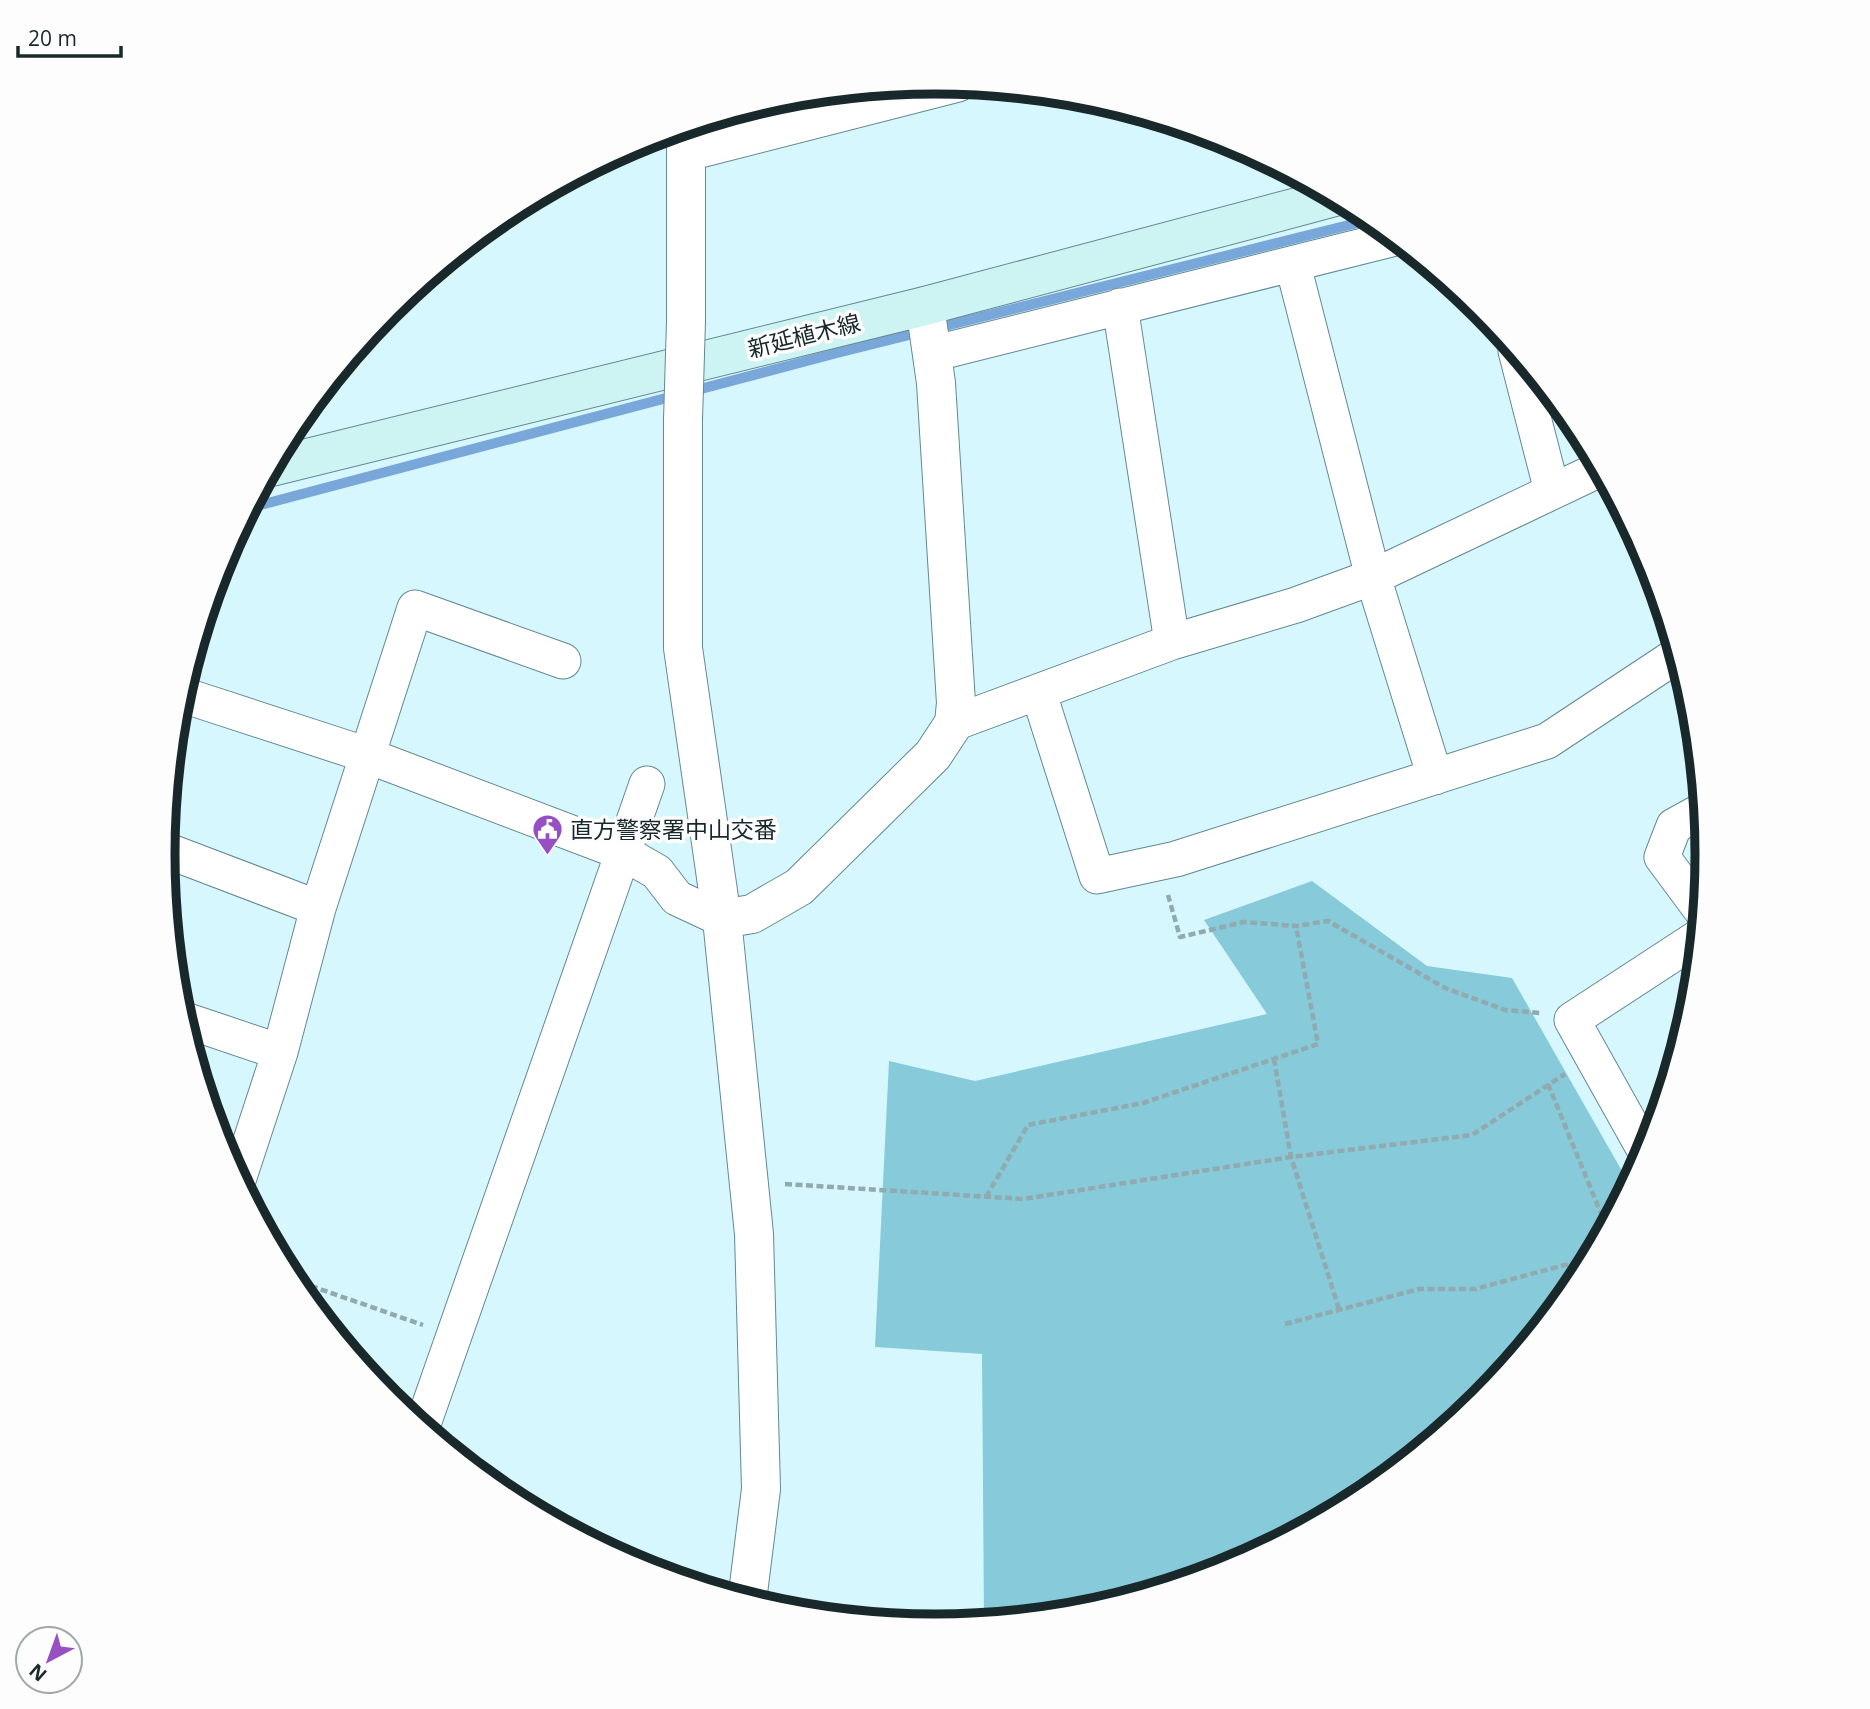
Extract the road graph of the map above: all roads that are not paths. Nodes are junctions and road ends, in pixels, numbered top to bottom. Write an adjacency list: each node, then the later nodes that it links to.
1 (908, 95): 2 (street)
2 (687, 140): 28 (street, bridge)
3 (1322, 200): 6 (main road, 新延植木線)
4 (1383, 241): 7 (street)
5 (1296, 277): 13 (street)
6 (925, 306): 8 (street); 10 (main road, 新延植木線)
7 (1120, 306): 8 (street); 14 (street)
8 (932, 354): 19 (street)
9 (1521, 372): 12 (street)
10 (283, 464)
11 (1592, 473): 12 (street)
12 (1552, 491): 13 (street)
13 (1373, 576): 14 (street); 21 (street)
14 (1172, 642): 17 (street)
15 (563, 661): 20 (street)
16 (1670, 661): 21 (street)
17 (1039, 694): 19 (street); 21 (street)
18 (192, 698): 20 (street)
19 (954, 723): 28 (street)
20 (367, 756): 24 (street); 27 (street)
21 (1434, 777)
22 (647, 785): 24 (street)
23 (1693, 815): 26 (street)
24 (624, 853): 28 (street); 34 (street)
25 (175, 854): 27 (street)
26 (1693, 899)
27 (318, 908): 31 (street)
28 (722, 919): 35 (street)
29 (1689, 944): 32 (street)
30 (195, 1023): 31 (street)
31 (280, 1052): 33 (street)
32 (1639, 1140)
33 (242, 1167)
34 (425, 1418)
35 (748, 1591)

